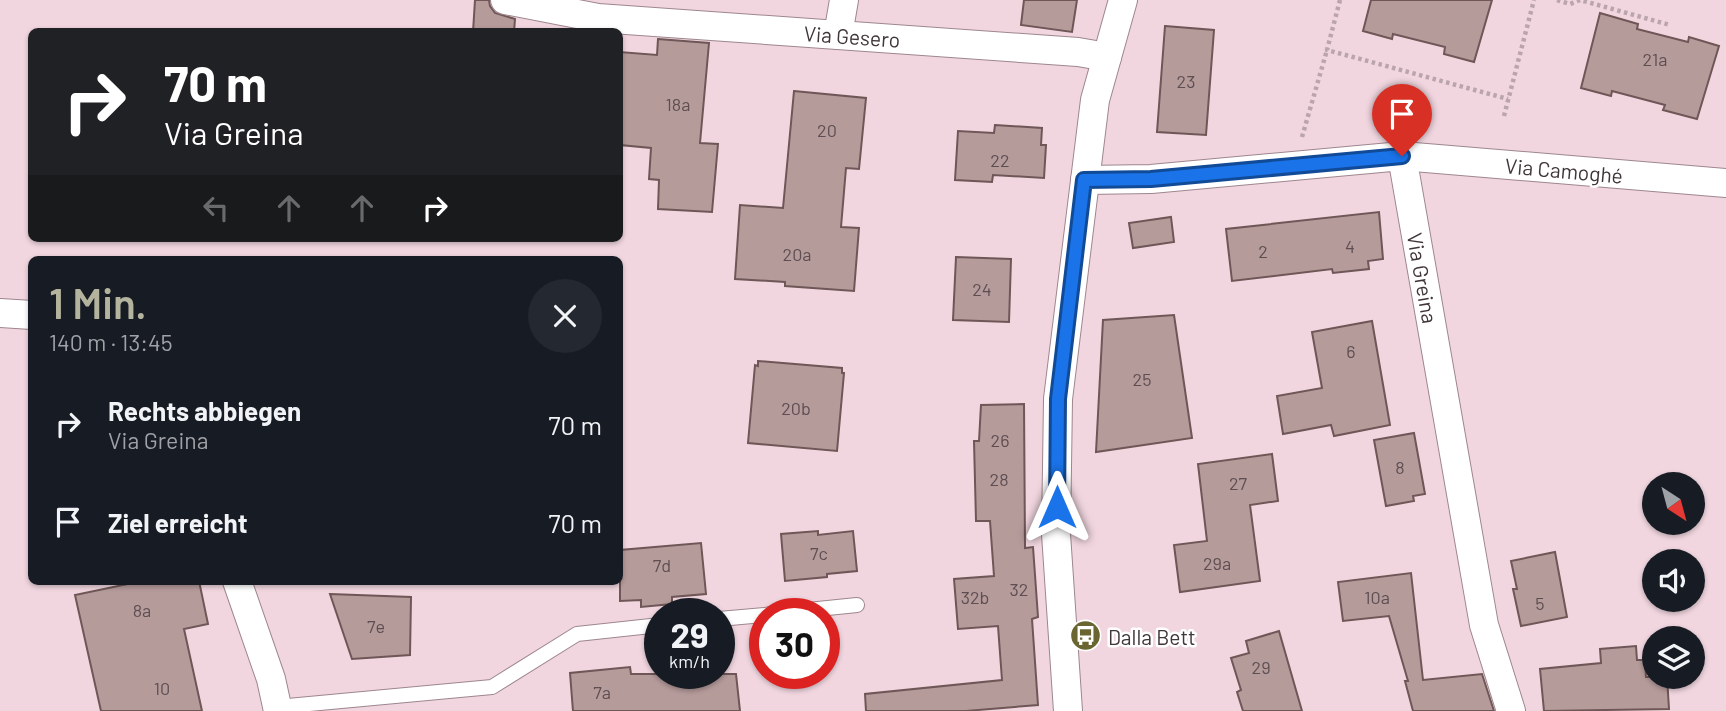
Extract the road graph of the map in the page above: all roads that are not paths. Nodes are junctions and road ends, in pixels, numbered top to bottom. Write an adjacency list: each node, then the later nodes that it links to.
1 (505, 0): 4 (street, Via Gesero)
2 (844, 0): 5 (street)
3 (1123, 0): 6 (street)
4 (598, 16): 5 (street, Via Gesero)
5 (838, 35): 6 (street, Via Gesero)
6 (1107, 57): 8 (street)
7 (1402, 156): 8 (street); 9 (street, Via Camoghé); 18 (street, Via Greina)
8 (1084, 180): 17 (street)
9 (1726, 183)
10 (0, 313): 11 (street)
11 (28, 315)
12 (238, 585): 16 (street)
13 (857, 606): 14 (lane)
14 (840, 608)
15 (644, 627): 16 (lane)
16 (277, 709)
17 (1068, 711)
18 (1511, 711)

